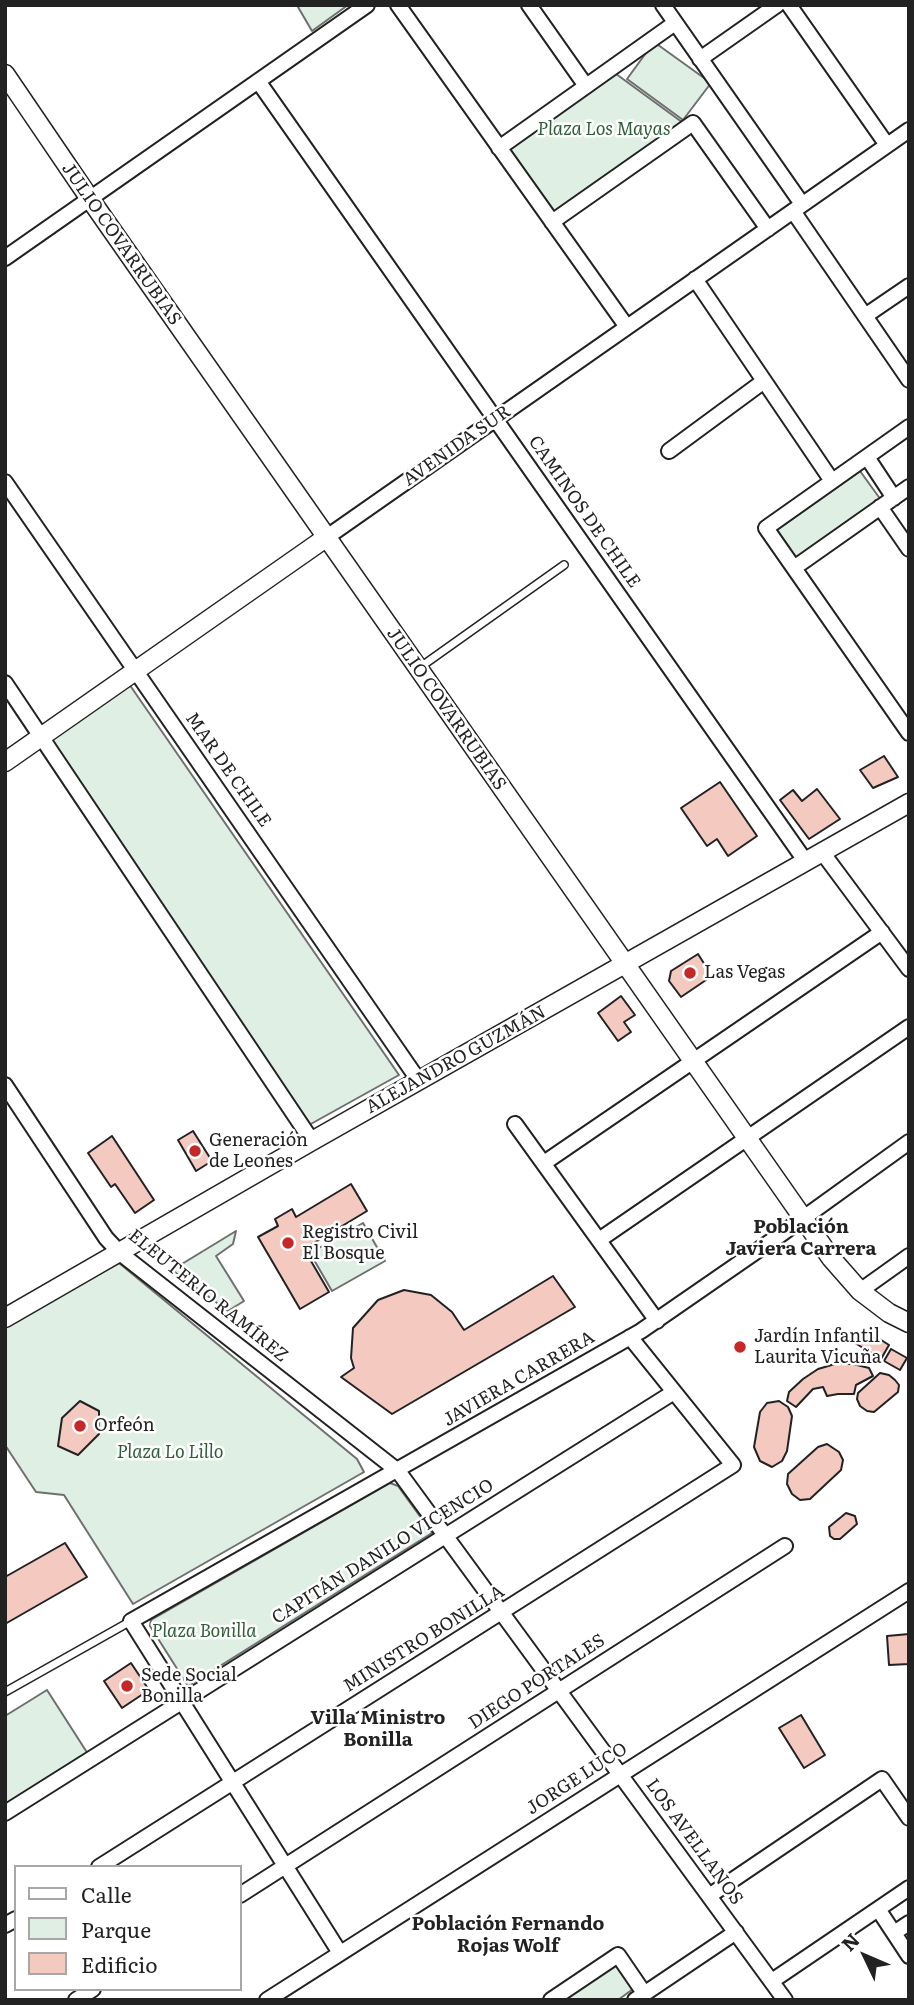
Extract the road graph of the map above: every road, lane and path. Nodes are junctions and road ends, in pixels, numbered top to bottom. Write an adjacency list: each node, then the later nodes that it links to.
1 (368, 5): 10 (street)
2 (398, 5): 14 (street)
3 (529, 5): 11 (street)
4 (663, 5): 7 (street)
5 (777, 5): 8 (street)
6 (789, 5): 13 (street)
7 (675, 23): 8 (street); 11 (street)
8 (700, 59): 16 (street)
9 (5, 74): 15 (street, JULIO COVARRUBIAS)
10 (258, 81): 15 (street); 26 (street, CAMINOS DE CHILE)
11 (586, 86): 14 (street)
12 (909, 130): 13 (street, AVENIDA SUR)
13 (887, 145): 16 (street, AVENIDA SUR)
14 (499, 148): 17 (street)
15 (90, 199): 19 (street); 35 (street, JULIO COVARRUBIAS)
16 (797, 208): 18 (street, AVENIDA SUR); 22 (street)
17 (552, 222): 18 (street); 23 (street)
18 (768, 229): 20 (street, AVENIDA SUR)
19 (5, 258)
20 (695, 279): 23 (street, AVENIDA SUR); 25 (street)
21 (909, 286): 22 (street)
22 (865, 316): 24 (street)
23 (626, 327): 26 (street, AVENIDA SUR)
24 (909, 380)
25 (764, 381): 28 (street); 30 (street)
26 (496, 419): 35 (street, AVENIDA SUR); 47 (street, CAMINOS DE CHILE)
27 (909, 427): 29 (street)
28 (669, 452)
29 (867, 457): 30 (street); 33 (street)
30 (832, 481): 38 (street)
31 (5, 482): 40 (street, MAR DE CHILE)
32 (909, 487): 33 (street)
33 (894, 498): 34 (street)
34 (880, 507): 36 (street); 38 (street)
35 (327, 537): 39 (street, JULIO COVARRUBIAS); 40 (street, AVENIDA SUR)
36 (909, 549)
37 (564, 565): 39 (lane)
38 (794, 568): 42 (street)
39 (418, 668): 49 (street, JULIO COVARRUBIAS)
40 (136, 671): 43 (street, AVENIDA SUR); 53 (street, MAR DE CHILE)
41 (5, 683): 43 (street)
42 (909, 733)
43 (41, 737): 44 (street, AVENIDA SUR); 57 (street)
44 (5, 762)
45 (909, 803): 46 (street, ALEJANDRO GUZMÁN)
46 (822, 852): 47 (street, ALEJANDRO GUZMÁN); 48 (street)
47 (806, 862): 49 (street, ALEJANDRO GUZMÁN)
48 (882, 932): 50 (street); 52 (street)
49 (625, 965): 52 (street, JULIO COVARRUBIAS); 53 (street, ALEJANDRO GUZMÁN)
50 (909, 969)
51 (909, 1027): 56 (street)
52 (693, 1061): 56 (street, JULIO COVARRUBIAS); 59 (street)
53 (419, 1081): 57 (street, ALEJANDRO GUZMÁN)
54 (5, 1085): 62 (street, ELEUTERIO RAMÍREZ)
55 (515, 1124): 59 (street)
56 (747, 1138): 60 (street, JULIO COVARRUBIAS); 61 (street)
57 (312, 1141): 62 (street, ALEJANDRO GUZMÁN)
58 (909, 1142): 60 (street, JAVIERA CARRERA)
59 (544, 1163): 61 (street)
60 (804, 1219): 64 (street, JULIO COVARRUBIAS); 66 (street, JAVIERA CARRERA)
61 (599, 1240): 66 (street)
62 (120, 1253): 65 (street, ALEJANDRO GUZMÁN); 70 (street, ELEUTERIO RAMÍREZ)
63 (909, 1256): 64 (street)
64 (860, 1290): 67 (street, JULIO COVARRUBIAS)
65 (5, 1318)
66 (657, 1321): 68 (street, JAVIERA CARRERA)
67 (909, 1323)
68 (630, 1338): 69 (street); 70 (street, JAVIERA CARRERA)
69 (674, 1392): 71 (street, CAPITÁN DANILO VICENCIO); 74 (street, MINISTRO BONILLA)
70 (398, 1471): 71 (street, LOS AVELLANOS); 75 (street, JAVIERA CARRERA)
71 (445, 1535): 74 (street, LOS AVELLANOS); 78 (street, CAPITÁN DANILO VICENCIO)
72 (785, 1546): 76 (street, DIEGO PORTALES)
73 (909, 1591): 79 (street, JORGE LUCO)
74 (502, 1613): 76 (street, LOS AVELLANOS); 80 (street, MINISTRO BONILLA)
75 (131, 1621): 77 (lane); 78 (street)
76 (559, 1691): 79 (street, LOS AVELLANOS); 84 (street, DIEGO PORTALES)
77 (5, 1692)
78 (182, 1701): 80 (street); 81 (street, CAPITÁN DANILO VICENCIO)
79 (620, 1774): 87 (street, LOS AVELLANOS); 92 (street, JORGE LUCO)
80 (233, 1783): 83 (street, MINISTRO BONILLA); 84 (street)
81 (5, 1813)
82 (909, 1818): 87 (street)
83 (102, 1865)
84 (285, 1866): 86 (street, DIEGO PORTALES); 92 (street)
85 (909, 1888): 88 (street)
86 (242, 1894)
87 (709, 1896): 90 (street, LOS AVELLANOS)
88 (878, 1909): 91 (street); 94 (street)
89 (909, 1923): 91 (street)
90 (736, 1932): 94 (street, LOS AVELLANOS); 95 (street)
91 (894, 1933): 93 (street)
92 (340, 1954): 96 (street, JORGE LUCO)
93 (909, 1955)
94 (772, 1981): 98 (street, LOS AVELLANOS)
95 (639, 1997): 97 (street)
96 (267, 2000)
97 (551, 2000)
98 (785, 2000)

